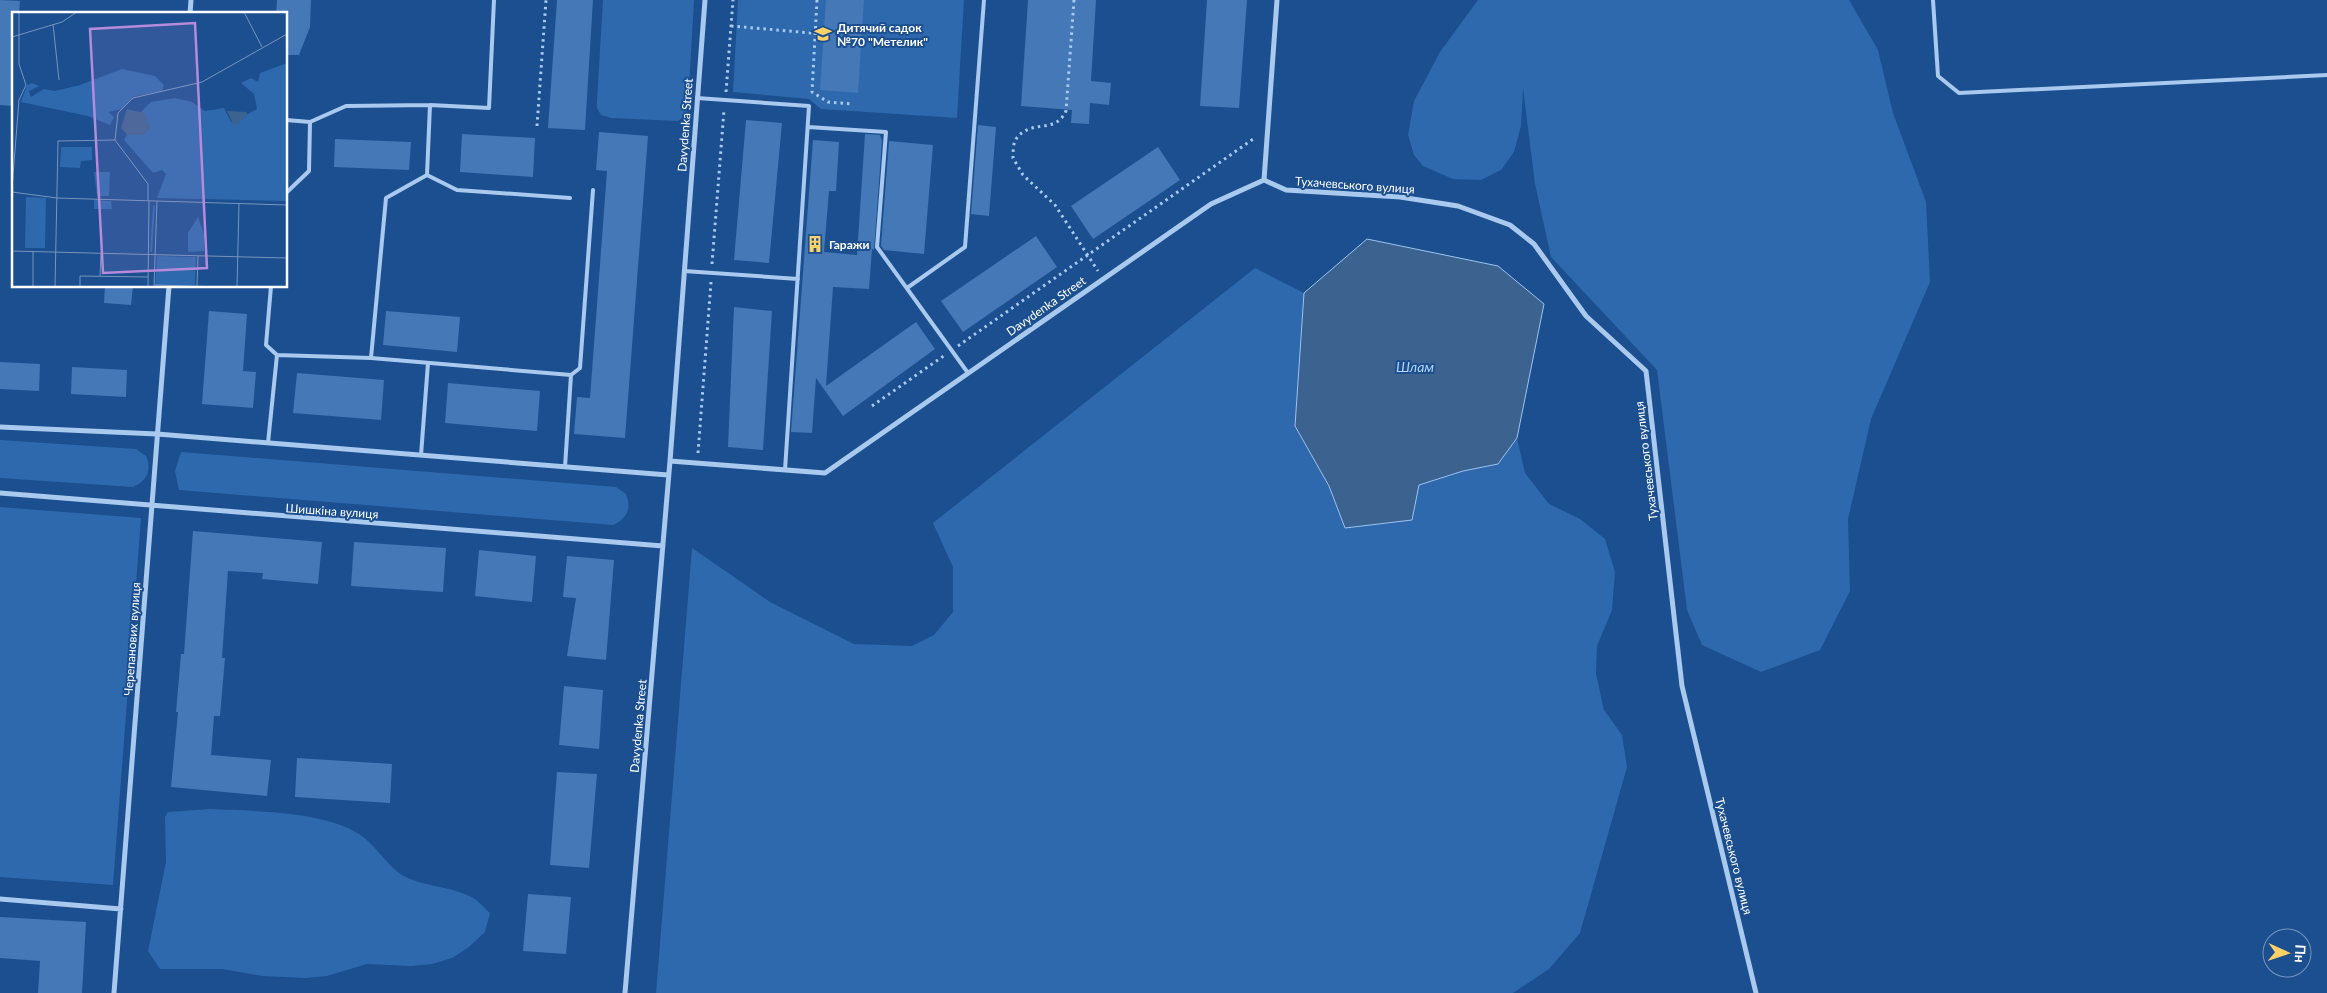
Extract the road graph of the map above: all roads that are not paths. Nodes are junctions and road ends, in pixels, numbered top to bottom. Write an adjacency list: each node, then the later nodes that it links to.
1 (494, 0): 8 (lane)
2 (705, 0): 7 (street, Davydenka Street)
3 (984, 0): 21 (lane)
4 (1277, 0): 13 (street)
5 (1933, 0): 6 (lane)
6 (2327, 75)
7 (698, 98): 11 (lane); 17 (street, Davydenka Street)
8 (430, 105): 10 (lane); 12 (lane)
9 (288, 120): 10 (lane)
10 (310, 122): 15 (lane)
11 (808, 127): 18 (lane); 21 (lane)
12 (427, 175): 16 (lane); 23 (lane)
13 (1264, 180): 26 (street, Davydenka Street); 42 (street, Тухачевського вулиця)
14 (593, 190): 25 (lane)
15 (288, 191)
16 (570, 198)
17 (684, 271): 18 (lane); 31 (street, Davydenka Street)
18 (798, 279): 33 (lane)
19 (168, 288): 28 (street, Черепанових вулиця)
20 (271, 288): 22 (lane)
21 (907, 288): 26 (lane)
22 (277, 355): 23 (lane); 29 (lane)
23 (371, 358): 24 (lane)
24 (428, 363): 25 (lane); 30 (lane)
25 (571, 374): 32 (lane)
26 (968, 374): 33 (street, Davydenka Street)
27 (0, 427): 28 (street)
28 (157, 434): 29 (street); 36 (street, Черепанових вулиця)
29 (268, 443): 30 (street)
30 (421, 455): 32 (street)
31 (670, 461): 33 (street, Davydenka Street); 34 (street, Davydenka Street)
32 (565, 467): 34 (street)
33 (785, 470)
34 (668, 475): 37 (street, Davydenka Street)
35 (0, 493): 36 (street, Шишкiна вулиця)
36 (152, 507): 37 (street, Шишкiна вулиця); 39 (street, Черепанових вулиця)
37 (663, 546): 41 (street, Davydenka Street)
38 (0, 899): 39 (street)
39 (121, 910): 40 (street, Черепанових вулиця)
40 (114, 993)
41 (625, 993)
42 (1756, 993)

